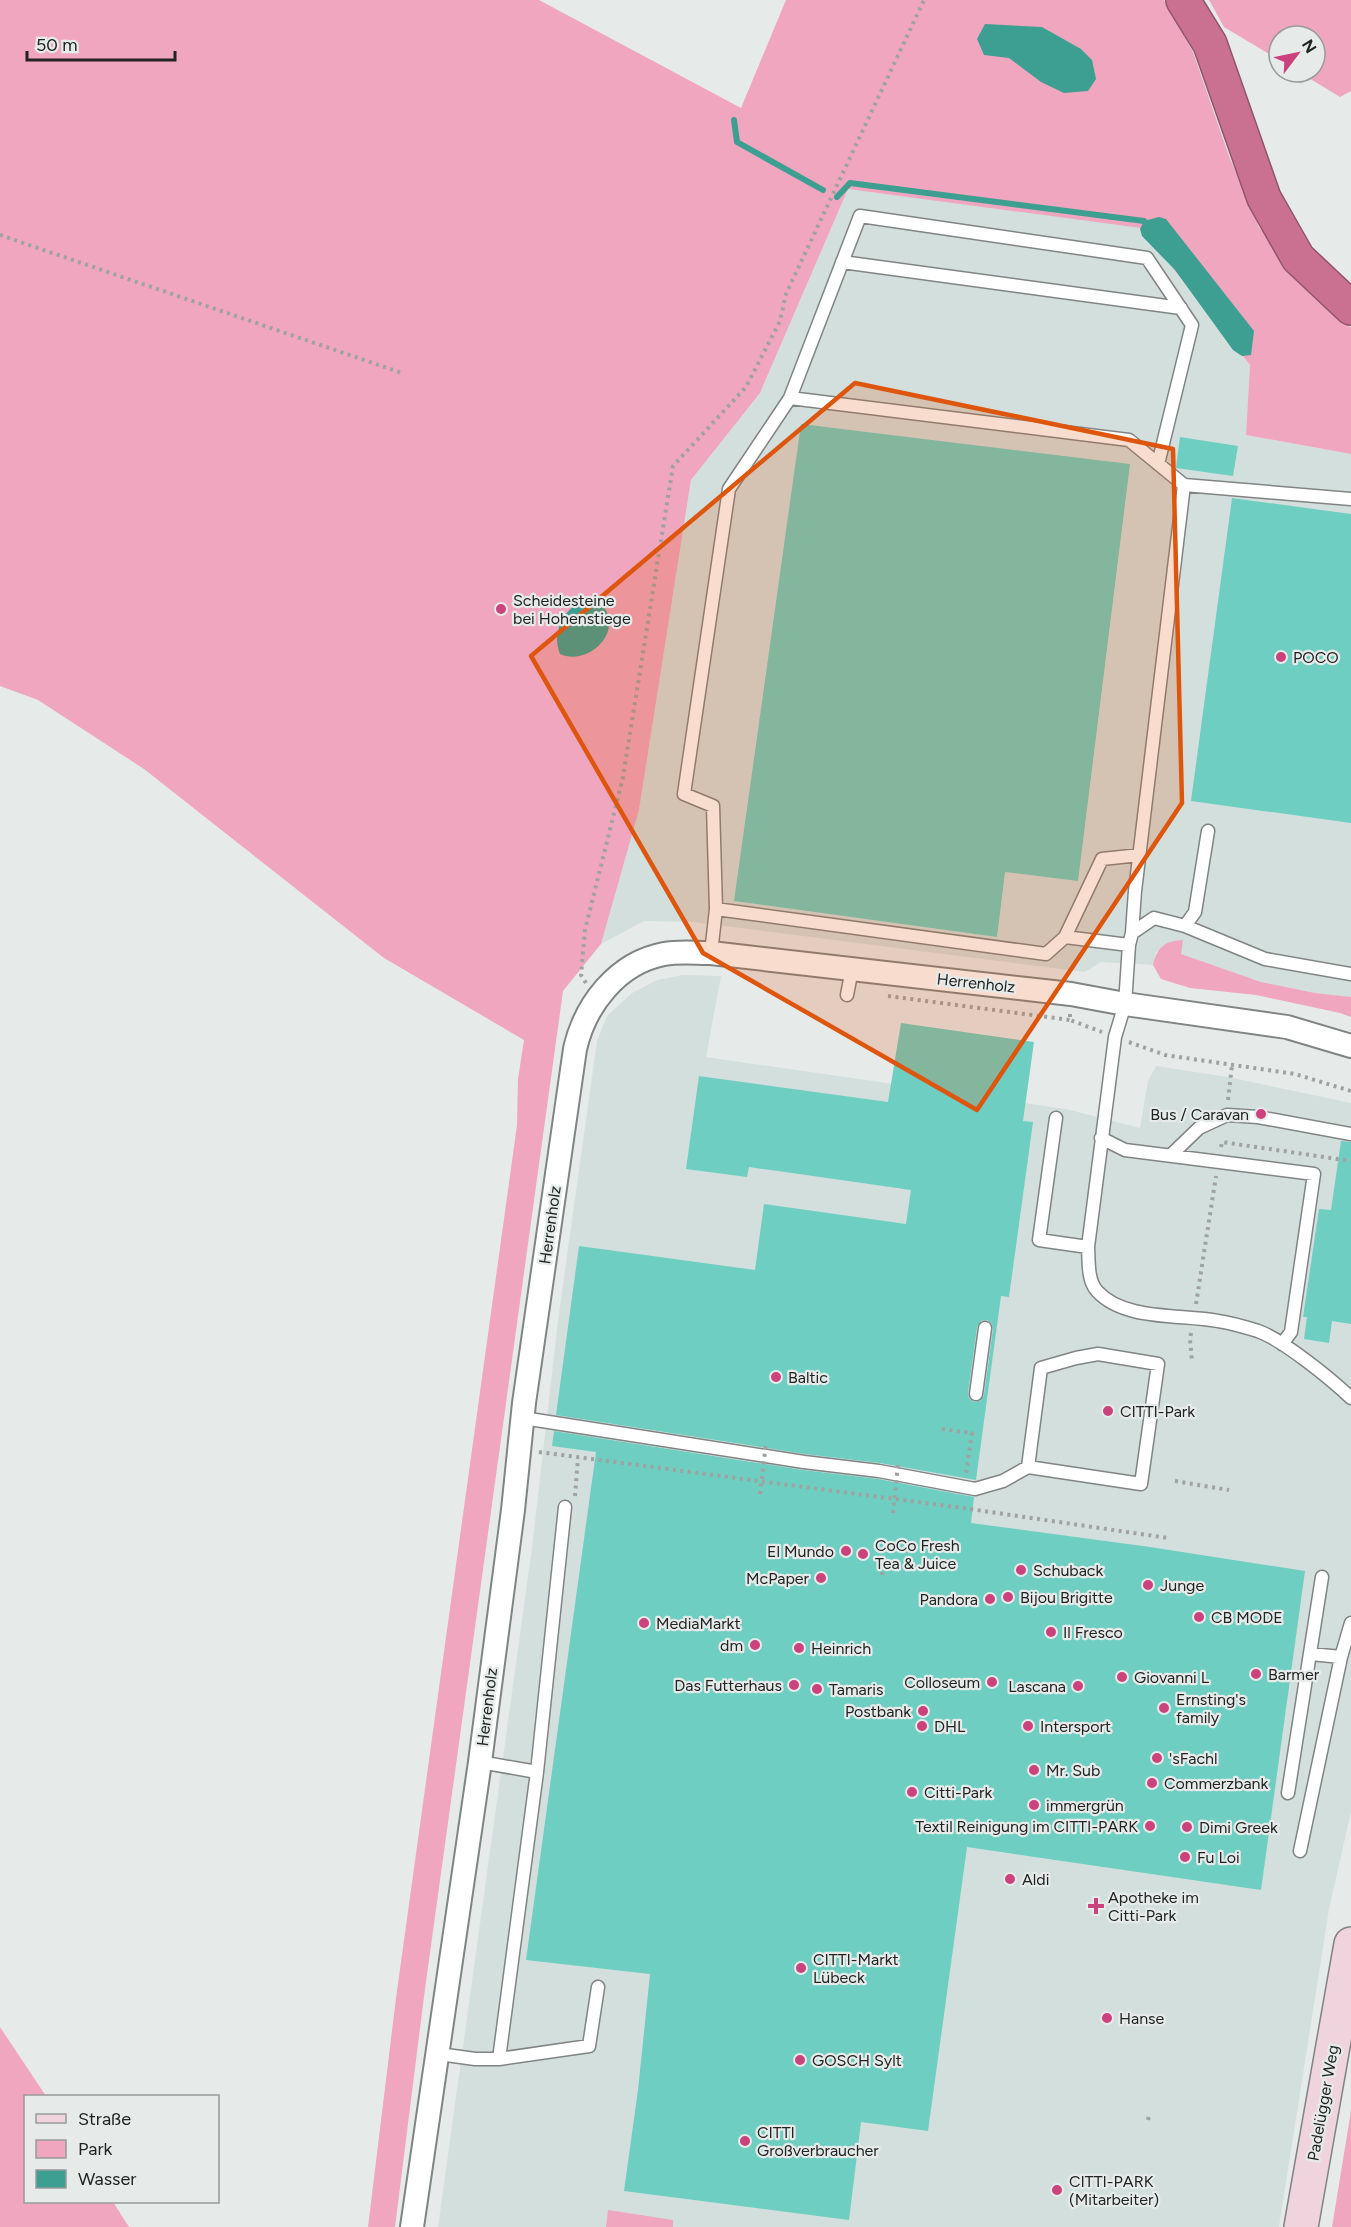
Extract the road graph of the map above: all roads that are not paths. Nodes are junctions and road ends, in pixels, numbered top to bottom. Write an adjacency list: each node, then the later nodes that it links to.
1 (1183, 0): 4 (highway)
2 (842, 262): 3 (lane); 3 (lane); 5 (lane)
3 (1181, 308): 6 (lane)
4 (1351, 308)
5 (790, 398): 6 (lane); 11 (lane)
6 (1158, 464): 7 (lane)
7 (1184, 485): 8 (lane); 10 (lane)
8 (1351, 499)
9 (1208, 831): 12 (lane)
10 (1140, 855): 13 (lane); 14 (lane)
11 (716, 909): 13 (lane); 15 (lane)
12 (1185, 926): 14 (lane); 16 (lane)
13 (1065, 937): 14 (lane)
14 (1130, 939): 17 (lane)
15 (711, 953): 17 (street, Herrenholz); 28 (street, Herrenholz)
16 (1351, 974)
17 (1125, 1004): 18 (street, Herrenholz); 21 (lane)
18 (1351, 1046)
19 (1056, 1118): 23 (lane)
20 (1351, 1134): 22 (lane)
21 (1101, 1138): 22 (lane); 23 (lane)
22 (1171, 1155): 25 (lane)
23 (1088, 1247): 25 (lane)
24 (985, 1328): 26 (lane)
25 (1282, 1344): 27 (lane)
26 (976, 1394)
27 (1351, 1398)
28 (523, 1418): 29 (lane); 35 (street, Herrenholz)
29 (1028, 1467): 29 (lane)
30 (565, 1507): 36 (lane)
31 (1322, 1577): 33 (lane)
32 (1351, 1623): 34 (lane)
33 (1311, 1654): 34 (lane); 37 (lane)
34 (1341, 1657): 38 (lane)
35 (480, 1762): 36 (lane); 41 (street, Herrenholz)
36 (537, 1772): 42 (lane)
37 (1288, 1793)
38 (1300, 1851)
39 (1351, 1944): 44 (main road, Padelügger Weg)
40 (598, 1987): 42 (lane)
41 (439, 2054): 42 (lane); 43 (street, Herrenholz)
42 (499, 2059)
43 (412, 2227)
44 (1301, 2227)

